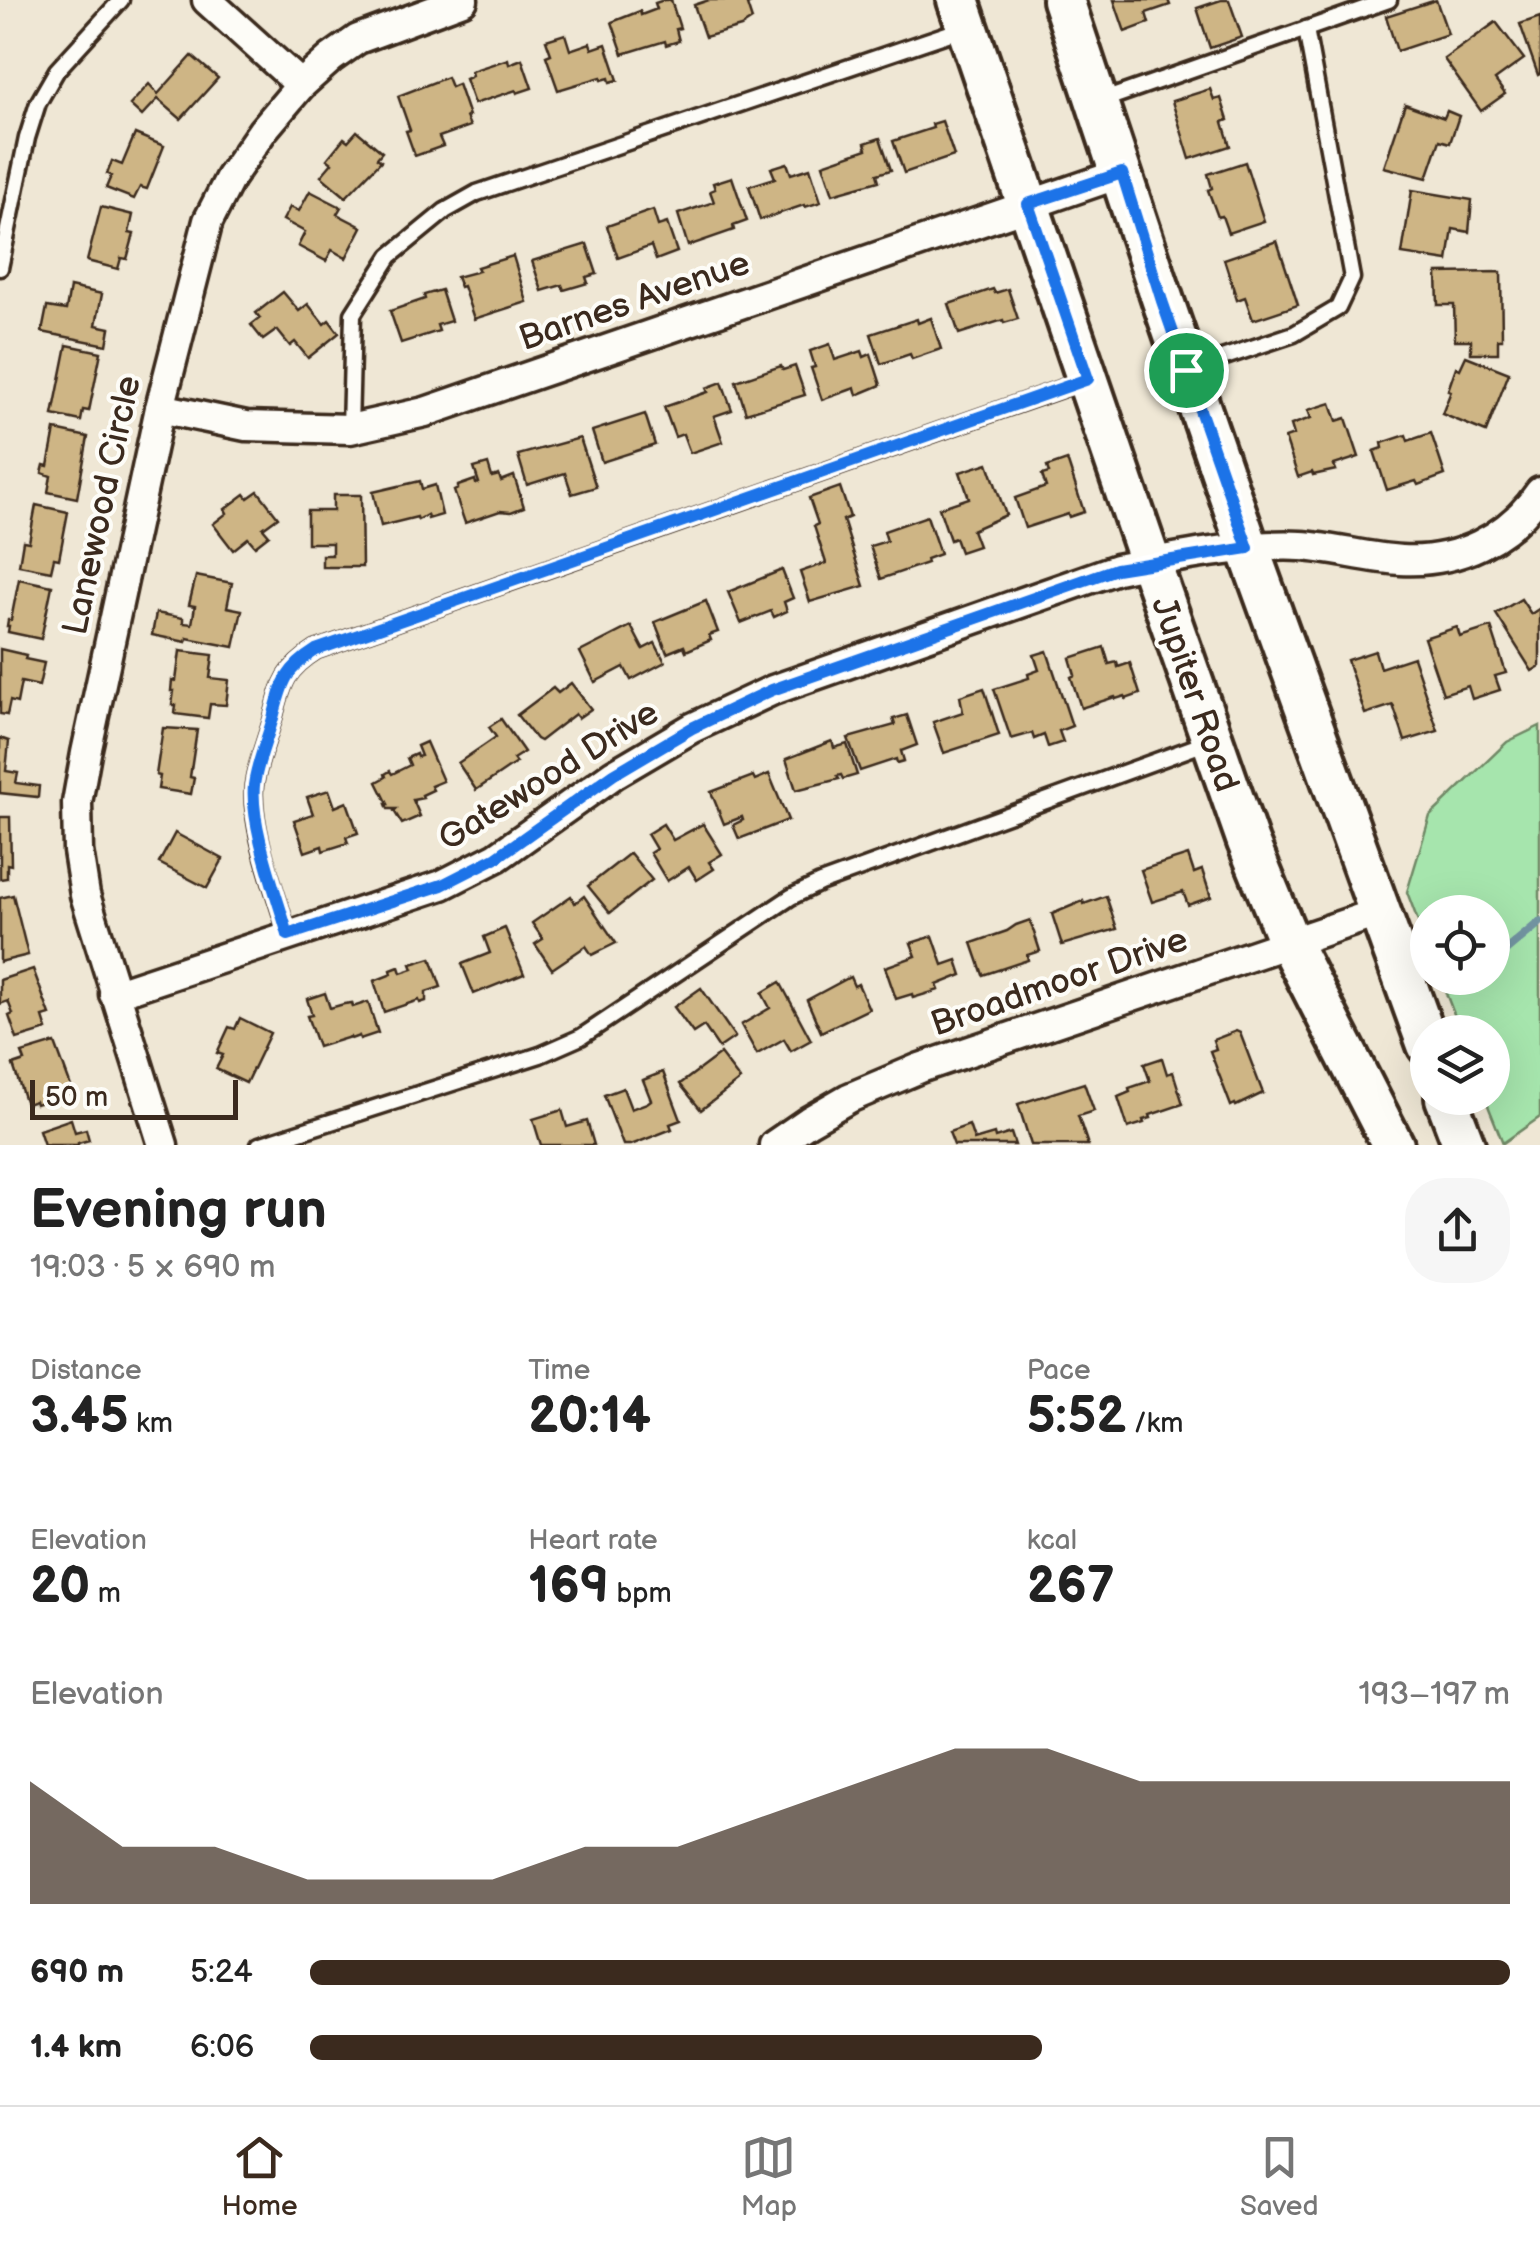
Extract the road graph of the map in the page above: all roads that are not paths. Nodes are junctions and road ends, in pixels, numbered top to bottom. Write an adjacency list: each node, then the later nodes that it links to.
1 (121, 0): 12 (lane)
2 (207, 0): 8 (street)
3 (463, 0): 8 (street, Lanewood Circle)
4 (1063, 0): 9 (main road)
5 (1389, 0): 7 (lane)
6 (963, 13): 11 (main road, Jupiter Road); 16 (lane)
7 (1306, 29): 9 (lane); 13 (lane)
8 (301, 85): 15 (street, Lanewood Circle)
9 (1098, 102): 10 (main road)
10 (1122, 173): 11 (street, Barnes Avenue); 13 (main road)
11 (1028, 204): 14 (main road, Jupiter Road); 16 (street, Barnes Avenue)
12 (0, 268)
13 (1186, 370): 18 (main road)
14 (1088, 379): 19 (main road, Jupiter Road); 22 (lane)
15 (160, 408): 16 (street, Barnes Avenue); 24 (street, Lanewood Circle)
16 (350, 428)
17 (1540, 492): 18 (street, Gatewood Drive)
18 (1248, 548): 19 (street, Gatewood Drive); 21 (main road)
19 (1150, 562): 20 (main road, Jupiter Road); 22 (street, Gatewood Drive)
20 (1212, 741): 23 (main road, Jupiter Road); 28 (lane)
21 (1380, 912): 23 (street, Broadmoor Drive); 25 (main road)
22 (288, 935): 24 (street, Gatewood Drive)
23 (1289, 942): 29 (street, Broadmoor Drive); 30 (main road, Jupiter Road)
24 (114, 994): 27 (street, Lanewood Circle)
25 (1417, 1015)
26 (1453, 1115): 31 (main road)
27 (163, 1145)
28 (259, 1145)
29 (774, 1145)
30 (1393, 1145)
31 (1464, 1145)

